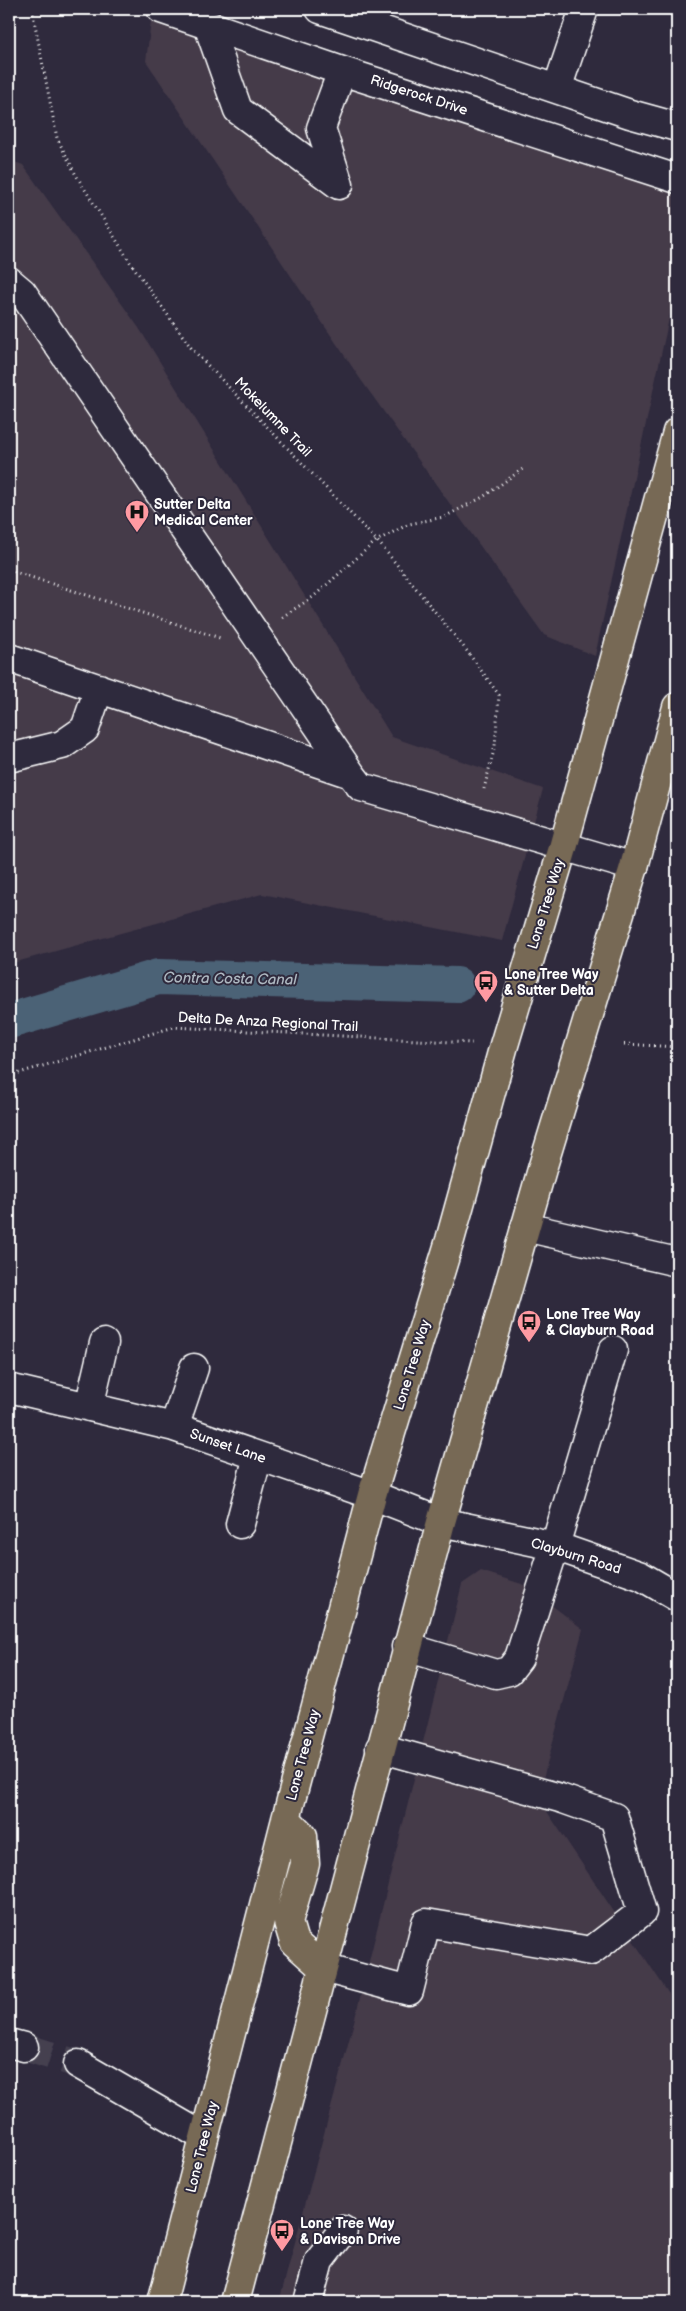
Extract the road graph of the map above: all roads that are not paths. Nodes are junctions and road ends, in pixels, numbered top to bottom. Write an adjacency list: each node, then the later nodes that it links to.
1 (161, 9): 4 (street, Ridgerock Drive)
2 (320, 9): 6 (street)
3 (584, 9): 6 (street)
4 (208, 25): 5 (street, Ridgerock Drive); 5 (street)
5 (342, 71): 8 (street, Ridgerock Drive)
6 (558, 89): 7 (street)
7 (677, 127)
8 (677, 179)
9 (9, 281): 15 (street)
10 (677, 432): 16 (main road, Lone Tree Way)
11 (9, 658): 12 (street)
12 (99, 688): 14 (street); 15 (street)
13 (677, 707): 17 (main road)
14 (9, 758)
15 (351, 774): 16 (street)
16 (562, 848): 17 (street); 27 (main road, Lone Tree Way)
17 (634, 867): 18 (main road)
18 (526, 1227): 19 (street); 28 (main road)
19 (677, 1262)
20 (104, 1343): 24 (street)
21 (613, 1350): 30 (street)
22 (194, 1368): 25 (street)
23 (9, 1388): 24 (street, Sunset Lane)
24 (88, 1406): 25 (street, Sunset Lane)
25 (174, 1427): 26 (street, Sunset Lane)
26 (258, 1456): 27 (street, Sunset Lane); 29 (street)
27 (372, 1495): 28 (street, Sunset Lane); 34 (main road, Lone Tree Way)
28 (440, 1522): 30 (street, Clayburn Road); 32 (main road)
29 (240, 1524)
30 (555, 1546): 31 (street, Clayburn Road); 32 (street)
31 (677, 1597)
32 (406, 1647): 33 (main road)
33 (380, 1748): 35 (main road); 35 (street)
34 (286, 1819): 35 (main road); 37 (main road, Lone Tree Way)
35 (323, 1968): 40 (main road)
36 (78, 2064): 37 (street)
37 (204, 2137): 39 (main road, Lone Tree Way)
38 (343, 2230): 41 (street)
39 (162, 2302)
40 (235, 2302)
41 (308, 2302)

